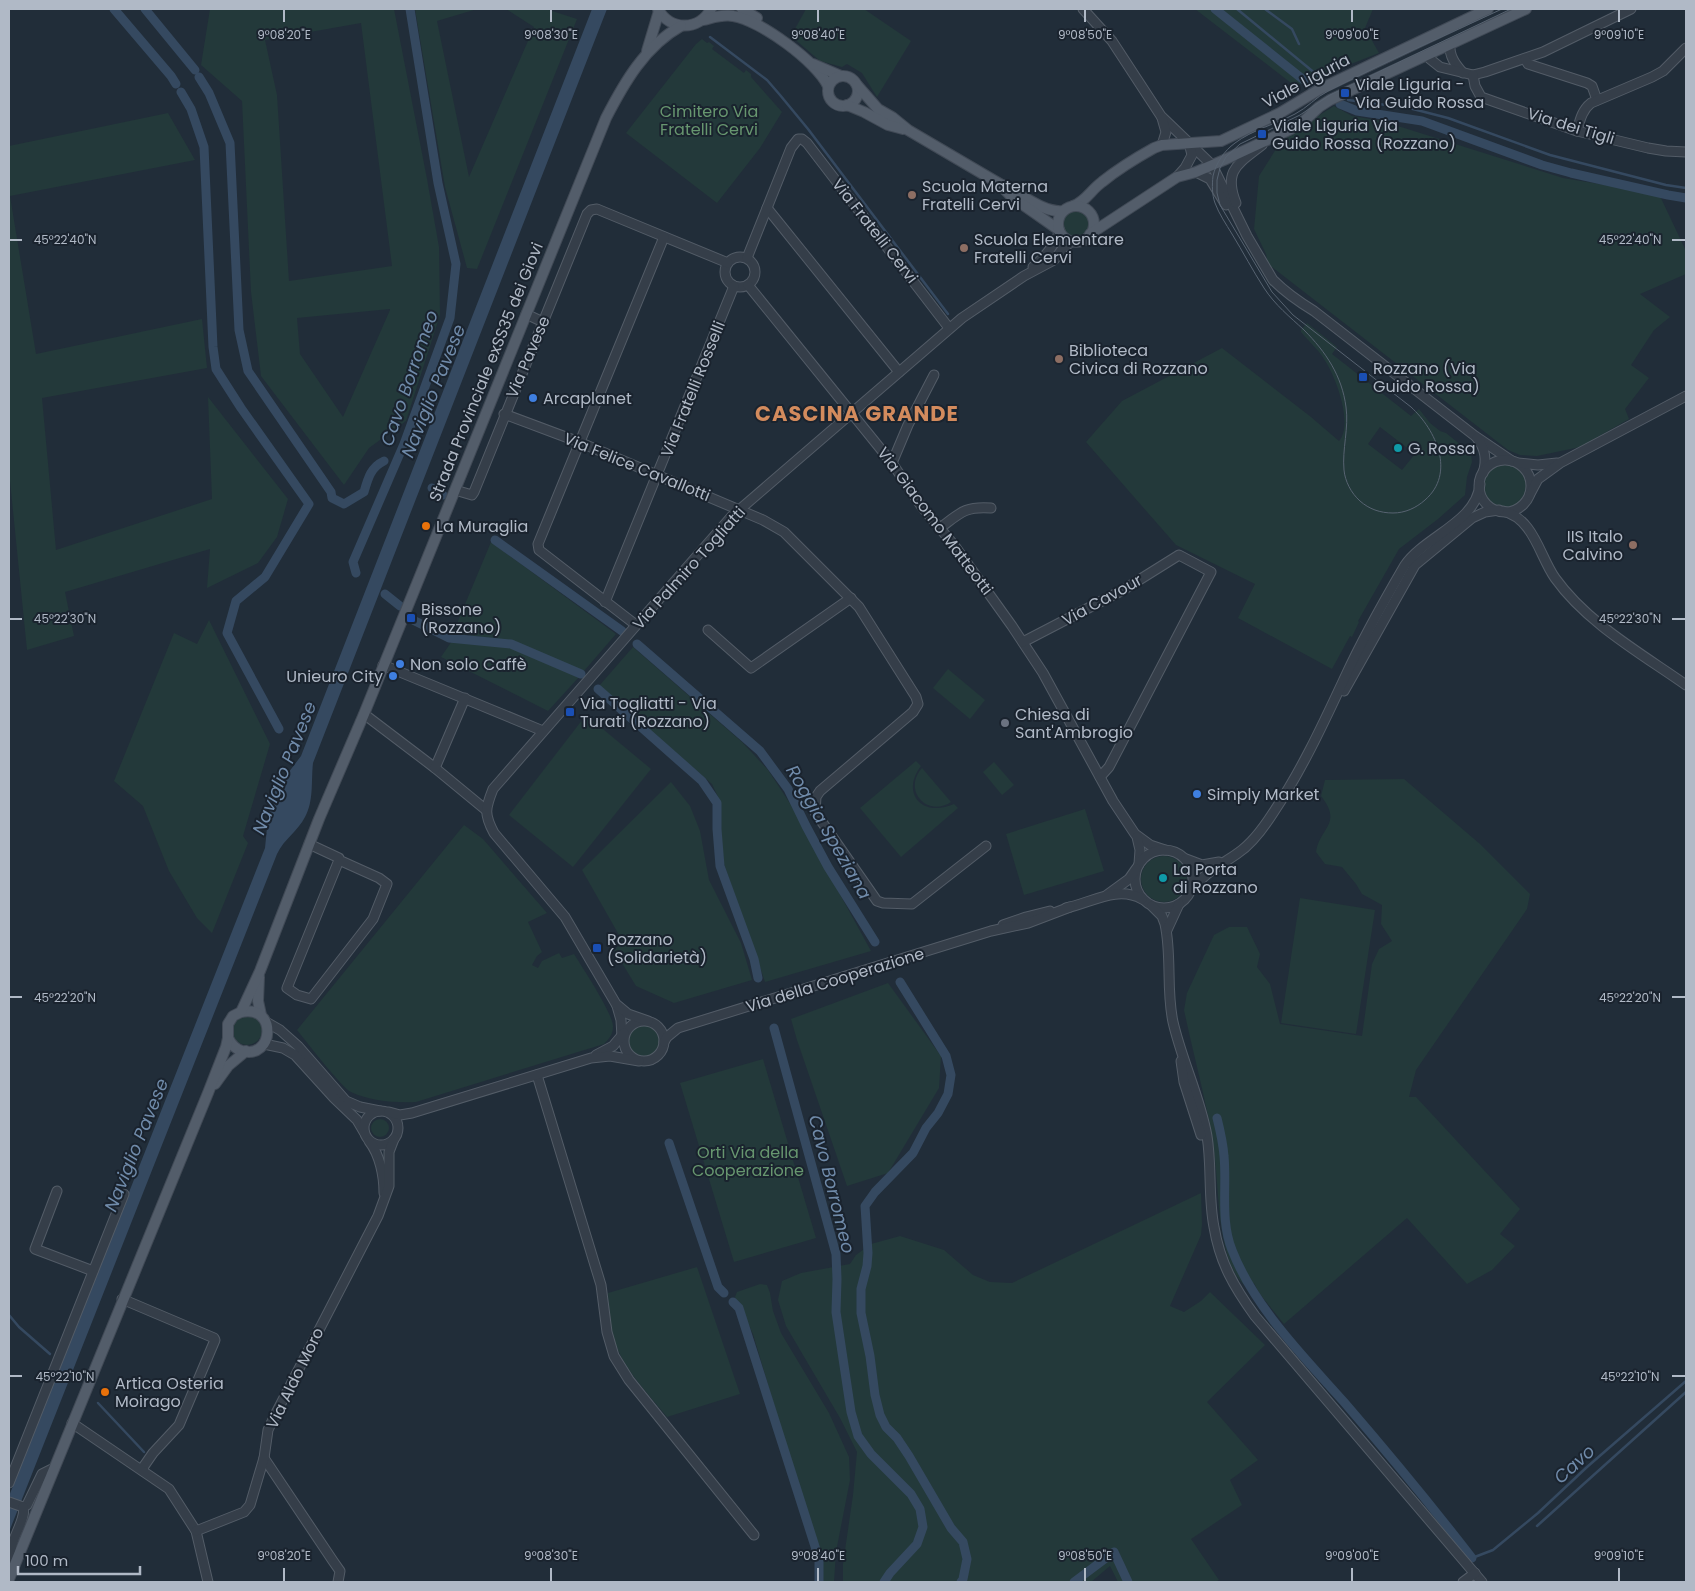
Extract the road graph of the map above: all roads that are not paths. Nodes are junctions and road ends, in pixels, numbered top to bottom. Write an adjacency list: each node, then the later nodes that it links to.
1 (711, 9): 8 (main road)
2 (742, 9): 10 (main road)
3 (1083, 9): 24 (street)
4 (1488, 9): 28 (main road, Viale Liguria)
5 (1526, 9): 11 (main road, Viale Liguria)
6 (1631, 9): 15 (street)
7 (659, 10): 9 (main road); 13 (main road)
8 (702, 20): 9 (main road); 10 (main road)
9 (681, 26): 13 (main road, Strada Provinciale exSS35 dei Giovi)
10 (769, 31): 16 (main road)
11 (1450, 44): 14 (main road, Viale Liguria); 17 (street)
12 (1686, 48): 22 (street)
13 (646, 54): 47 (main road, Strada Provinciale exSS35 dei Giovi)
14 (1428, 54): 17 (street); 27 (main road, Viale Liguria)
15 (1525, 59): 18 (street); 22 (street, Via dei Tigli)
16 (807, 61): 19 (main road); 20 (main road)
17 (1463, 73): 18 (street)
18 (1473, 75): 26 (street, Via dei Tigli)
19 (841, 76): 20 (main road); 21 (main road)
20 (828, 86): 23 (main road)
21 (857, 86): 23 (main road); 25 (main road)
22 (1597, 100): 26 (street)
23 (847, 105): 25 (main road)
24 (1161, 116): 28 (street); 29 (street)
25 (908, 130): 34 (main road)
26 (1577, 131): 30 (street, Via dei Tigli)
27 (1270, 138): 31 (main road, Viale Liguria); 39 (street)
28 (1189, 142): 29 (main road, Viale Liguria); 31 (street); 33 (street)
29 (1162, 145): 36 (main road)
30 (1686, 152)
31 (1212, 165): 32 (main road, Viale Liguria); 39 (street)
32 (1196, 172): 33 (main road, Viale Liguria); 39 (street)
33 (1177, 177): 38 (main road, Viale Liguria)
34 (1000, 184): 36 (main road); 37 (main road)
35 (767, 208): 42 (street); 49 (street, Via Fratelli Cervi); 50 (street)
36 (1068, 209): 37 (main road); 38 (main road)
37 (1059, 230): 41 (main road); 44 (street, Via Palmiro Togliatti)
38 (1090, 234): 41 (main road)
39 (1247, 236): 55 (street)
40 (664, 237): 43 (street); 48 (street, Via Pavese); 56 (street)
41 (1073, 241): 44 (street, Via Palmiro Togliatti)
42 (747, 258): 43 (street); 45 (street)
43 (728, 263): 46 (street)
44 (1024, 276): 49 (street, Via Palmiro Togliatti)
45 (748, 285): 46 (street); 53 (street, Via Giacomo Matteotti)
46 (734, 286): 61 (street, Via Fratelli Rosselli)
47 (526, 314): 48 (street); 63 (main road, Strada Provinciale exSS35 dei Giovi)
48 (543, 322): 54 (street, Via Pavese)
49 (949, 328): 50 (street, Via Palmiro Togliatti)
50 (899, 372): 53 (street, Via Palmiro Togliatti)
51 (934, 376): 58 (street)
52 (1686, 396): 59 (street)
53 (853, 412): 58 (street, Via Giacomo Matteotti); 66 (street, Via Palmiro Togliatti)
54 (504, 414): 56 (street, Via Felice Cavallotti); 63 (street, Via Pavese)
55 (1475, 436): 57 (street); 60 (street)
56 (579, 442): 61 (street, Via Felice Cavallotti); 71 (street)
57 (1513, 462): 59 (street); 60 (street); 64 (street)
58 (892, 463): 69 (street, Via Giacomo Matteotti)
59 (1560, 463): 64 (street)
60 (1482, 474): 62 (street)
61 (657, 475): 66 (street, Via Felice Cavallotti); 71 (street, Via Fratelli Rosselli)
62 (1480, 484): 67 (street); 78 (street)
63 (455, 490): 75 (main road, Strada Provinciale exSS35 dei Giovi)
64 (1529, 496): 67 (street); 68 (street)
65 (991, 508): 69 (street)
66 (740, 509): 70 (street, Via Felice Cavallotti); 72 (street, Via Palmiro Togliatti)
67 (1501, 511): 68 (street); 78 (street)
68 (1526, 524): 76 (street)
69 (940, 528): 74 (street, Via Giacomo Matteotti)
70 (851, 598): 73 (street); 86 (street, Via Felice Cavallotti)
71 (605, 602): 72 (street)
72 (636, 625): 80 (street, Via Palmiro Togliatti)
73 (708, 630)
74 (1023, 642): 82 (street, Via Giacomo Matteotti); 82 (street, Via Cavour)
75 (383, 665): 77 (street); 79 (main road, Strada Provinciale exSS35 dei Giovi)
76 (1686, 685)
77 (464, 698): 80 (street); 81 (street)
78 (1331, 710): 90 (street)
79 (364, 714): 81 (street); 85 (main road, Strada Provinciale exSS35 dei Giovi)
80 (543, 731): 83 (street, Via Palmiro Togliatti)
81 (435, 768): 83 (street)
82 (1100, 777): 84 (street, Via Giacomo Matteotti)
83 (486, 814): 98 (street)
84 (1137, 837): 87 (street); 91 (street)
85 (309, 844): 89 (street); 97 (main road, Strada Provinciale exSS35 dei Giovi)
86 (986, 846)
87 (1165, 850): 88 (street); 91 (street)
88 (1184, 858): 90 (street); 92 (street)
89 (339, 860): 89 (street)
90 (1224, 861): 92 (street)
91 (1138, 866): 93 (street, Via della Cooperazione); 94 (street)
92 (1191, 890): 95 (street)
93 (1105, 896): 94 (street, Via della Cooperazione); 102 (street, Via della Cooperazione)
94 (1148, 903): 95 (street); 96 (street)
95 (1179, 904): 96 (street)
96 (1167, 930): 132 (street)
97 (260, 971): 99 (main road); 100 (main road)
98 (616, 1004): 101 (street, Via della Cooperazione); 103 (street)
99 (241, 1012): 100 (main road); 104 (main road)
100 (263, 1018): 106 (main road); 112 (street)
101 (652, 1023): 102 (street, Via della Cooperazione); 103 (street); 105 (street)
102 (678, 1028): 105 (street, Via della Cooperazione)
103 (624, 1036): 108 (street); 109 (street)
104 (228, 1038): 107 (main road); 111 (main road)
105 (664, 1042): 109 (street)
106 (264, 1044): 107 (main road); 114 (street)
107 (246, 1051): 111 (main road)
108 (591, 1058): 109 (street); 110 (street)
109 (639, 1061)
110 (537, 1075): 113 (street); 130 (street)
111 (208, 1093): 121 (main road)
112 (384, 1112): 113 (street); 114 (street); 115 (street)
113 (418, 1112): 115 (street)
114 (364, 1132): 116 (street)
115 (396, 1136): 116 (street); 119 (street, Via Aldo Moro)
116 (369, 1141): 119 (street, Via Aldo Moro)
117 (57, 1191): 120 (street)
118 (124, 1194): 120 (street)
119 (384, 1203): 123 (street, Via Aldo Moro)
120 (93, 1272): 126 (street)
121 (122, 1300): 122 (main road); 125 (street)
122 (72, 1423): 124 (main road); 125 (street)
123 (264, 1458): 129 (street, Via Aldo Moro); 135 (street)
124 (54, 1468): 128 (street); 131 (main road)
125 (143, 1471): 129 (street)
126 (9, 1483)
127 (9, 1502): 128 (street)
128 (23, 1507): 131 (street)
129 (196, 1531): 134 (street)
130 (754, 1535)
131 (14, 1566): 133 (main road)
132 (1475, 1573): 136 (street); 137 (street)
133 (9, 1579)
134 (208, 1582)
135 (338, 1582)
136 (1463, 1582)
137 (1482, 1582)

